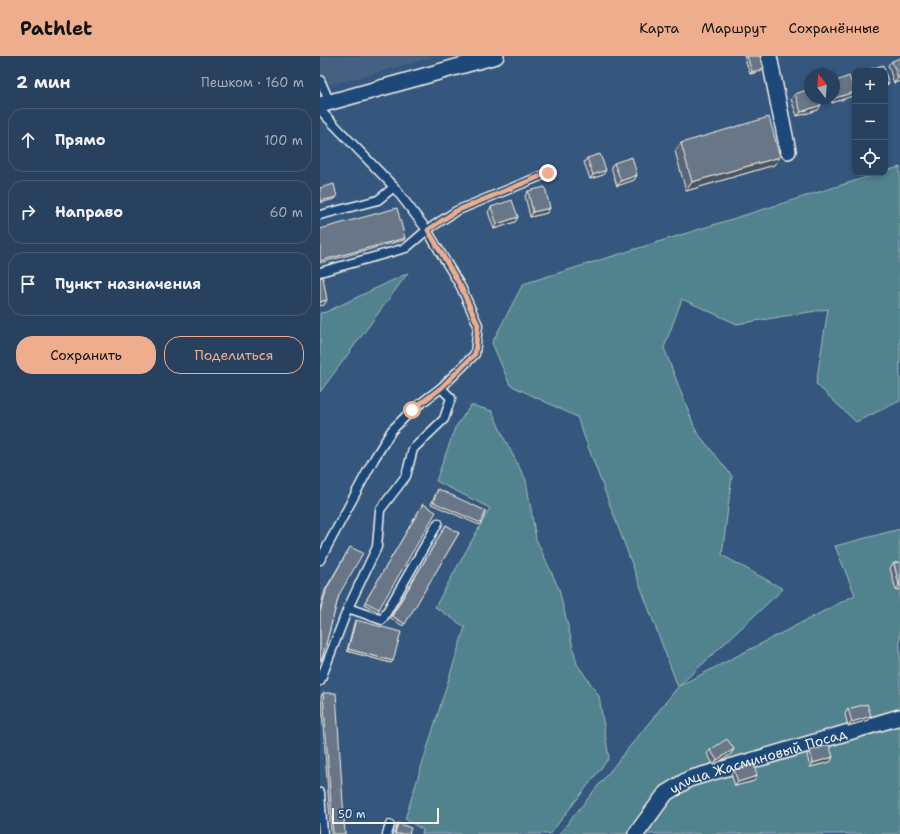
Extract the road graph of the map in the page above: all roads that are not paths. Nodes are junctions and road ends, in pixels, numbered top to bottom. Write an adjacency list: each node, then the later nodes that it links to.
1 (496, 56): 4 (street)
2 (769, 56): 5 (street)
3 (320, 80): 4 (lane)
4 (323, 106): 7 (lane)
5 (788, 151)
6 (548, 173): 9 (lane)
7 (394, 187): 8 (lane); 9 (lane)
8 (320, 216)
9 (428, 230): 10 (lane); 11 (lane)
10 (320, 272)
11 (441, 388): 13 (lane); 14 (lane)
12 (438, 523): 14 (lane)
13 (320, 560)
14 (348, 608): 15 (lane)
15 (320, 681)
16 (900, 717): 21 (street, улица Жасминовый Посад)
17 (320, 793): 19 (lane)
18 (390, 825): 20 (lane)
19 (323, 834)
20 (387, 834)
21 (636, 834)

